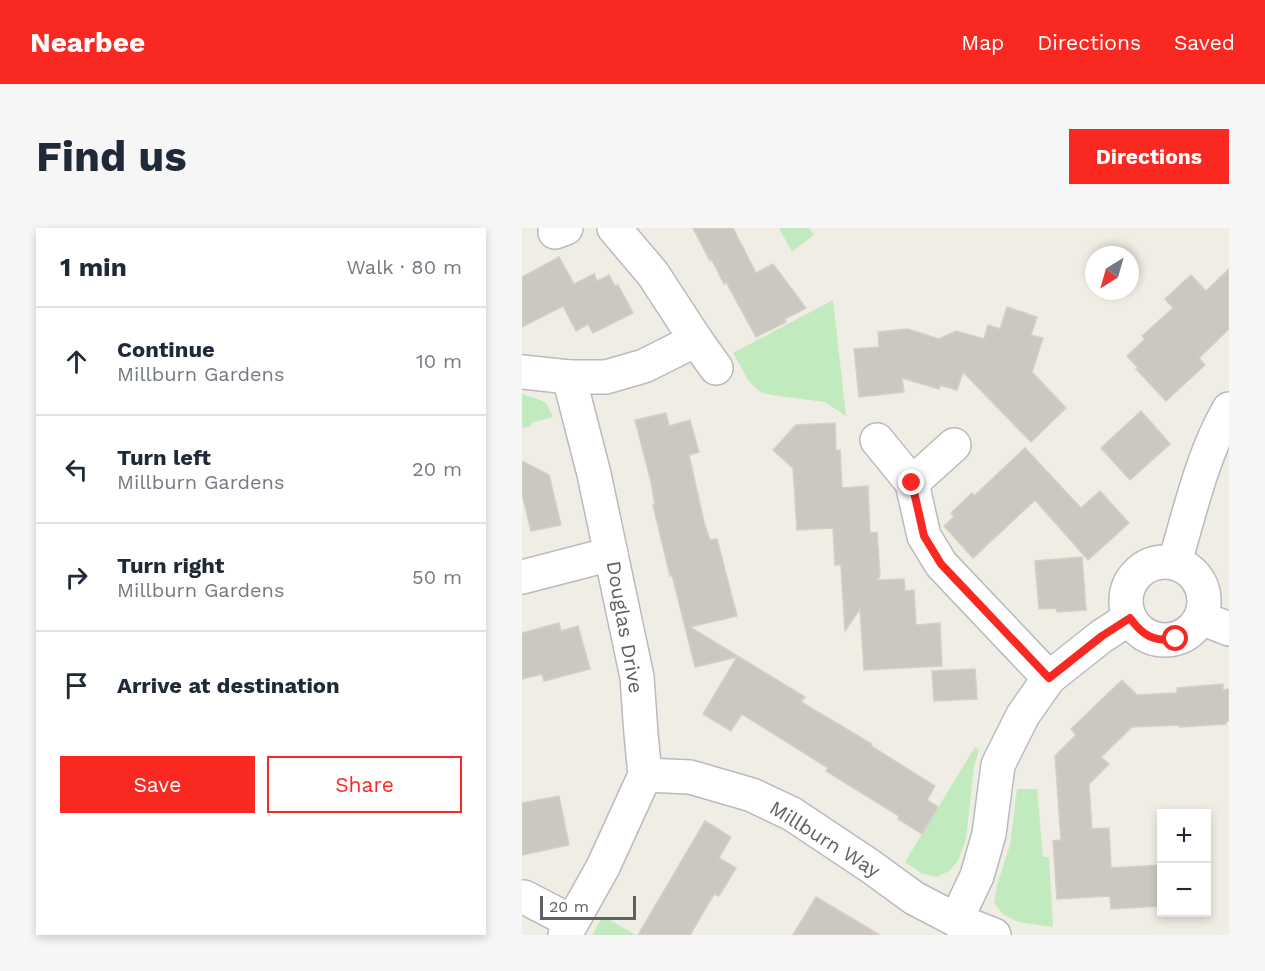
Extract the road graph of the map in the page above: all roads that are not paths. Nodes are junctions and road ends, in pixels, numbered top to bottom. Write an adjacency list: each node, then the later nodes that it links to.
1 (614, 228): 2 (street)
2 (696, 340): 3 (street); 5 (street)
3 (716, 368)
4 (522, 372): 5 (street)
5 (569, 377): 10 (street, Douglas Drive)
6 (1229, 409): 11 (street)
7 (876, 440): 9 (street)
8 (954, 445): 9 (street)
9 (912, 483): 15 (street)
10 (611, 554): 12 (street); 16 (street, Douglas Drive)
11 (1175, 562): 13 (street); 14 (street)
12 (522, 577)
13 (1130, 618): 14 (street); 15 (street)
14 (1215, 624)
15 (1049, 678): 18 (street)
16 (645, 775): 18 (street, Millburn Way); 19 (street)
17 (522, 897): 19 (street)
18 (956, 920): 20 (street, Millburn Way)
19 (568, 929)
20 (994, 935)

